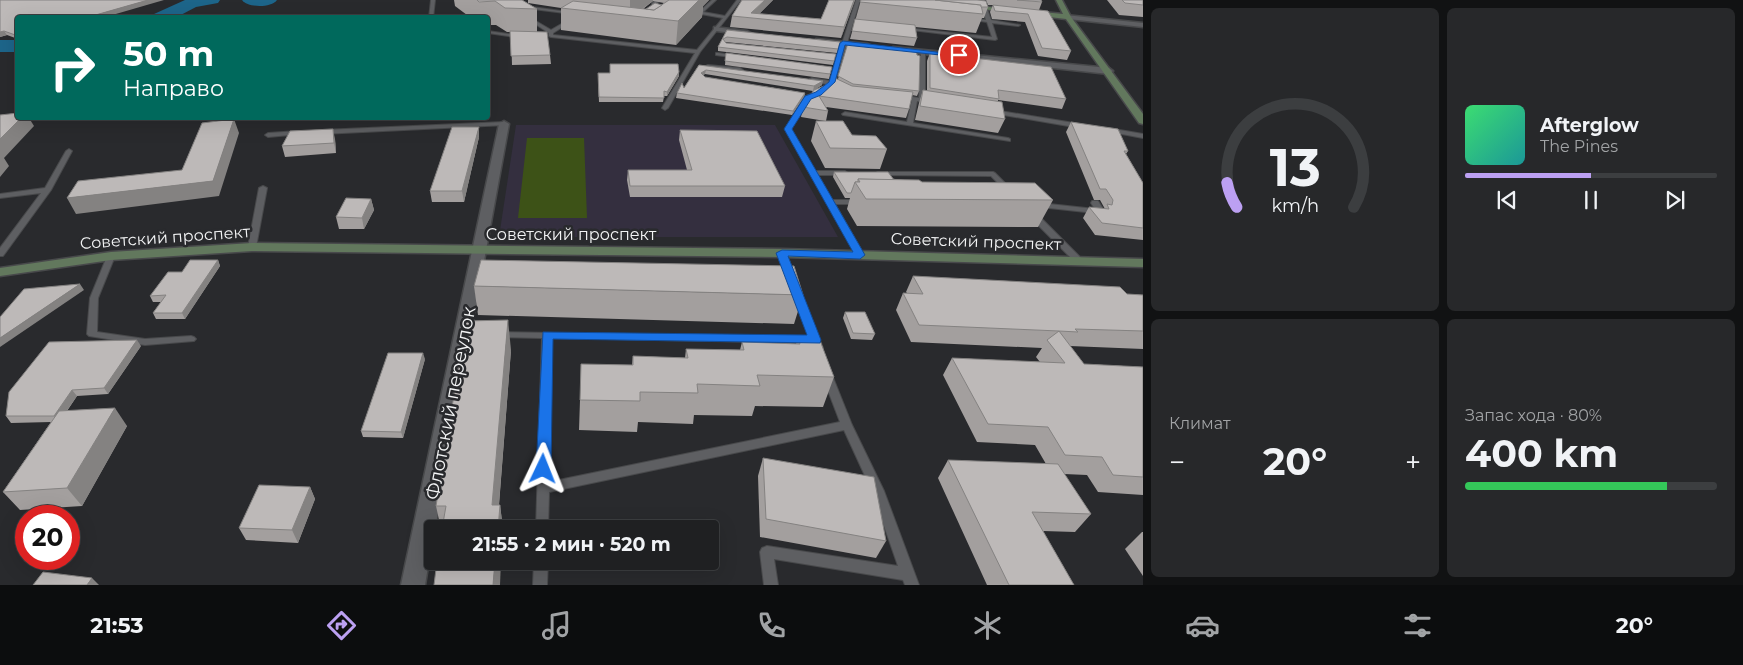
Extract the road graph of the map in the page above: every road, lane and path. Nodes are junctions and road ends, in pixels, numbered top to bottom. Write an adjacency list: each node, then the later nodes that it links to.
1 (433, 0): 21 (lane)
2 (508, 0): 12 (lane)
3 (528, 0): 12 (lane)
4 (659, 0): 10 (lane)
5 (714, 0): 20 (lane)
6 (739, 0): 24 (lane)
7 (858, 0): 14 (lane)
8 (982, 0): 16 (lane)
9 (1059, 0): 25 (street)
10 (653, 4): 11 (lane); 17 (lane)
11 (662, 5)
12 (517, 6): 19 (lane); 22 (lane)
13 (956, 6): 16 (street)
14 (855, 7): 15 (lane); 29 (lane)
15 (865, 8)
16 (985, 9): 25 (street); 28 (lane)
17 (646, 10)
18 (684, 11): 20 (lane)
19 (518, 12)
20 (700, 13): 24 (lane)
21 (431, 15)
22 (584, 15)
23 (524, 16): 36 (lane)
24 (726, 17): 34 (lane)
25 (1068, 17): 32 (street); 52 (street)
26 (961, 18): 28 (lane)
27 (577, 20): 36 (lane)
28 (990, 22): 31 (lane); 33 (lane)
29 (850, 23): 30 (lane); 41 (lane)
30 (859, 24)
31 (1018, 25)
32 (1143, 25)
33 (898, 28)
34 (717, 29): 37 (street); 42 (lane)
35 (490, 32): 39 (lane)
36 (551, 34): 38 (lane); 42 (lane)
37 (755, 34)
38 (543, 36)
39 (527, 37)
40 (814, 40): 41 (street)
41 (843, 43): 43 (street); 46 (lane)
42 (698, 52): 62 (lane)
43 (923, 52): 52 (street); 60 (lane)
44 (718, 54): 47 (lane)
45 (829, 55): 46 (lane)
46 (838, 56): 50 (lane)
47 (747, 58)
48 (708, 66): 51 (lane)
49 (825, 67): 50 (lane)
50 (835, 68): 54 (lane)
51 (746, 71)
52 (1108, 71): 65 (street)
53 (803, 79): 54 (lane)
54 (832, 82): 55 (lane); 57 (lane)
55 (841, 87)
56 (804, 93): 57 (lane)
57 (814, 95): 76 (lane)
58 (896, 97): 59 (lane)
59 (915, 99): 60 (lane); 67 (lane)
60 (922, 100): 61 (lane)
61 (932, 101)
62 (665, 108)
63 (990, 111): 68 (lane)
64 (845, 114): 67 (lane)
65 (1143, 121)
66 (504, 124): 71 (lane); 87 (street, Флотский переулок)
67 (910, 124): 74 (lane)
68 (1086, 127)
69 (1105, 130): 73 (lane)
70 (307, 133): 72 (lane)
71 (317, 133)
72 (268, 135)
73 (1143, 136)
74 (1008, 140)
75 (69, 151): 80 (lane)
76 (813, 173): 77 (lane); 83 (lane)
77 (851, 173)
78 (870, 173): 82 (lane)
79 (263, 188): 86 (lane)
80 (47, 190): 81 (lane); 89 (lane)
81 (0, 196)
82 (1015, 197)
83 (830, 202): 84 (lane); 90 (lane)
84 (868, 202)
85 (1095, 203): 92 (lane)
86 (252, 247): 87 (street, Советский проспект); 91 (street, Советский проспект)
87 (480, 250): 88 (street, Советский проспект); 104 (street, Флотский переулок)
88 (782, 253): 90 (street, Советский проспект); 98 (lane)
89 (0, 254)
90 (860, 255): 92 (street, Советский проспект)
91 (110, 256): 94 (street, Советский проспект); 97 (lane)
92 (1079, 261): 93 (street, Советский проспект)
93 (1143, 263)
94 (0, 272)
95 (492, 334): 96 (lane)
96 (547, 334): 98 (lane); 100 (lane)
97 (191, 339)
98 (815, 340): 99 (lane)
99 (847, 425): 100 (lane); 103 (lane)
100 (543, 488): 101 (lane)
101 (542, 520)
102 (540, 570): 105 (lane)
103 (910, 579): 106 (lane)
104 (413, 585)
105 (540, 585)
106 (771, 585)

